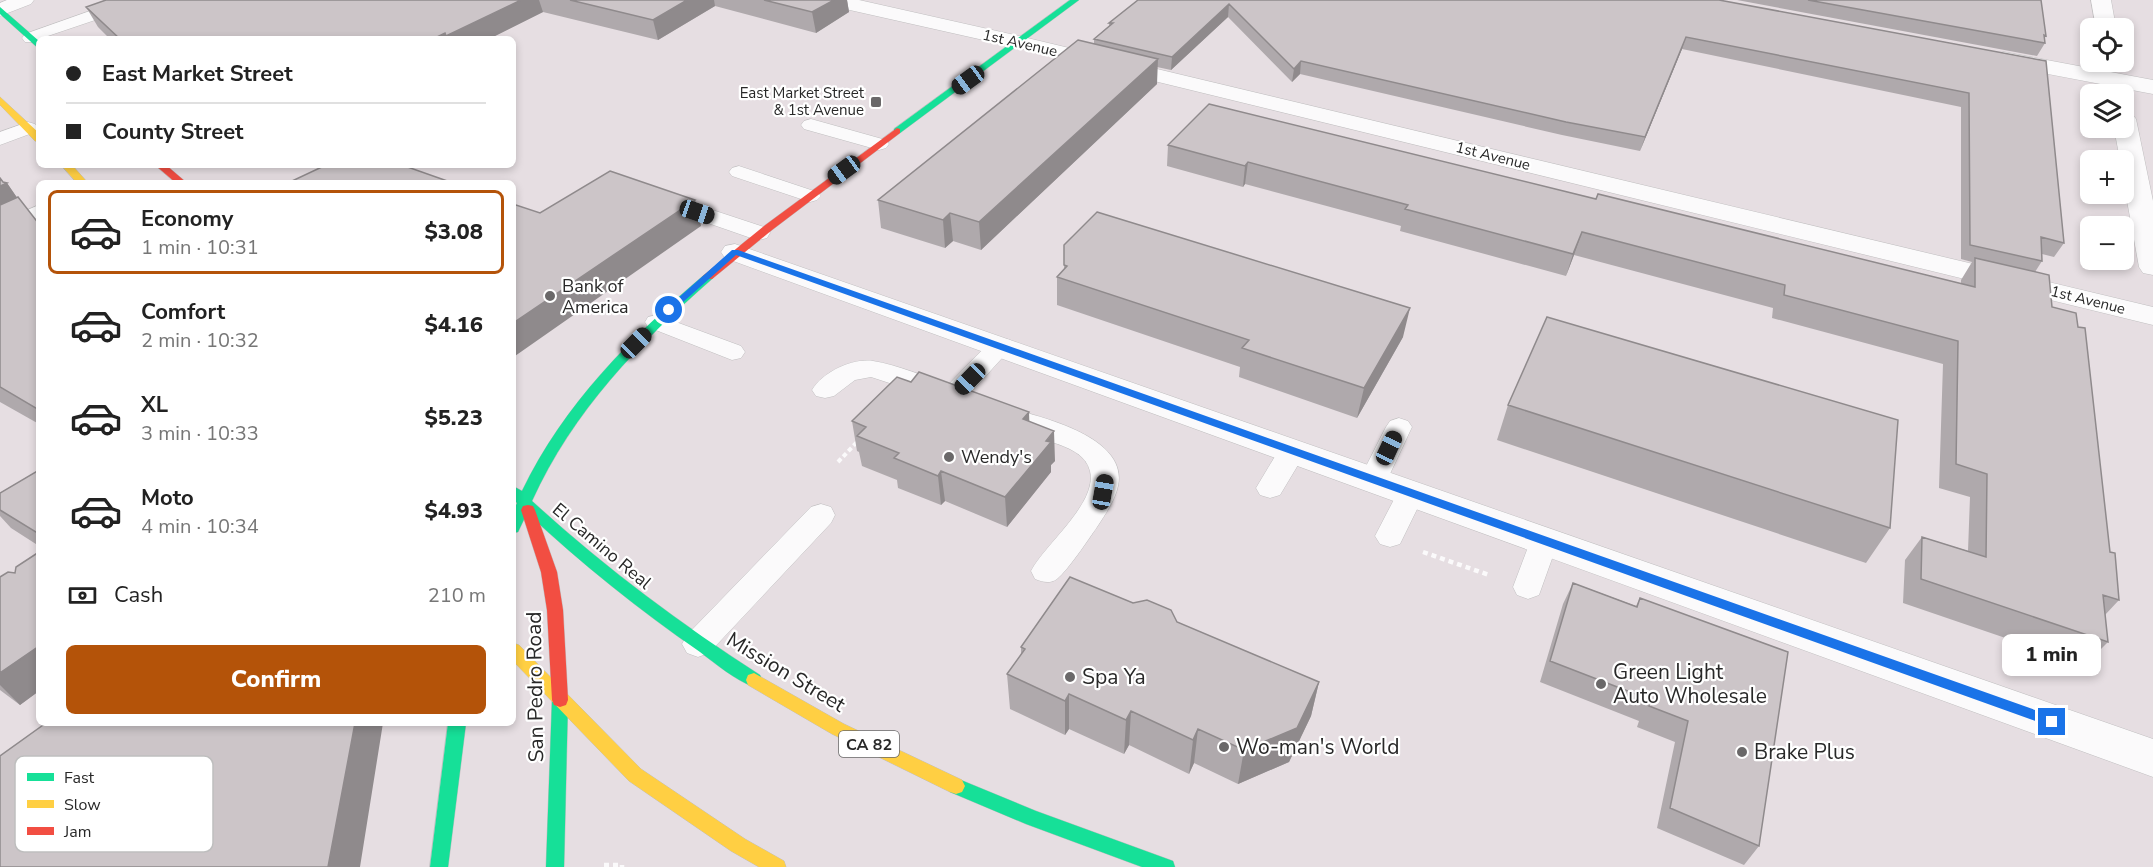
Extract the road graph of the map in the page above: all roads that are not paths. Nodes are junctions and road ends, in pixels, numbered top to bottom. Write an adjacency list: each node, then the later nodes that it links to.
1 (24, 0): 5 (street)
2 (832, 0): 10 (street, 1st Avenue)
3 (1075, 0): 10 (main road)
4 (2101, 0): 7 (street)
5 (0, 10): 9 (main road)
6 (104, 11): 8 (lane)
7 (2104, 18)
8 (48, 36)
9 (35, 42)
10 (1019, 42): 19 (main road); 31 (street, 1st Avenue)
11 (1987, 56): 12 (street)
12 (2116, 79): 13 (street)
13 (2153, 87)
14 (0, 100): 16 (main road)
15 (811, 125): 19 (lane)
16 (33, 133): 18 (lane)
17 (2128, 138): 30 (street)
18 (0, 139)
19 (879, 144): 26 (main road)
20 (69, 168): 23 (main road)
21 (164, 168): 24 (main road)
22 (739, 172): 26 (lane)
23 (80, 180)
24 (178, 180)
25 (647, 195): 29 (lane)
26 (810, 196): 29 (main road)
27 (36, 213): 28 (lane)
28 (0, 230)
29 (747, 242): 32 (main road); 33 (street)
30 (2153, 267)
31 (2153, 316)
32 (657, 322): 34 (lane); 43 (main road)
33 (1001, 346): 36 (lane); 38 (street)
34 (732, 352)
35 (825, 390): 36 (lane)
36 (975, 403): 48 (lane)
37 (1399, 427): 39 (lane)
38 (1293, 450): 39 (street); 40 (lane)
39 (1374, 478): 41 (street)
40 (1270, 488)
41 (1411, 493): 46 (lane); 47 (street)
42 (516, 494): 43 (main road, CA 82)
43 (525, 503): 45 (main road); 50 (main road, El Camino Real / CA 82); 53 (main road, San Pedro Road)
44 (821, 515): 51 (lane)
45 (516, 522)
46 (1390, 536)
47 (1543, 542): 49 (lane); 55 (street)
48 (1046, 571)
49 (1528, 587)
50 (657, 615): 51 (main road, Mission Street / CA 82)
51 (698, 644): 59 (main road, Mission Street / CA 82)
52 (516, 653): 53 (main road)
53 (560, 699): 57 (main road, San Pedro Road); 58 (main road)
54 (457, 726): 56 (main road)
55 (2153, 758)
56 (439, 867)
57 (555, 867)
58 (777, 867)
59 (1166, 867)

